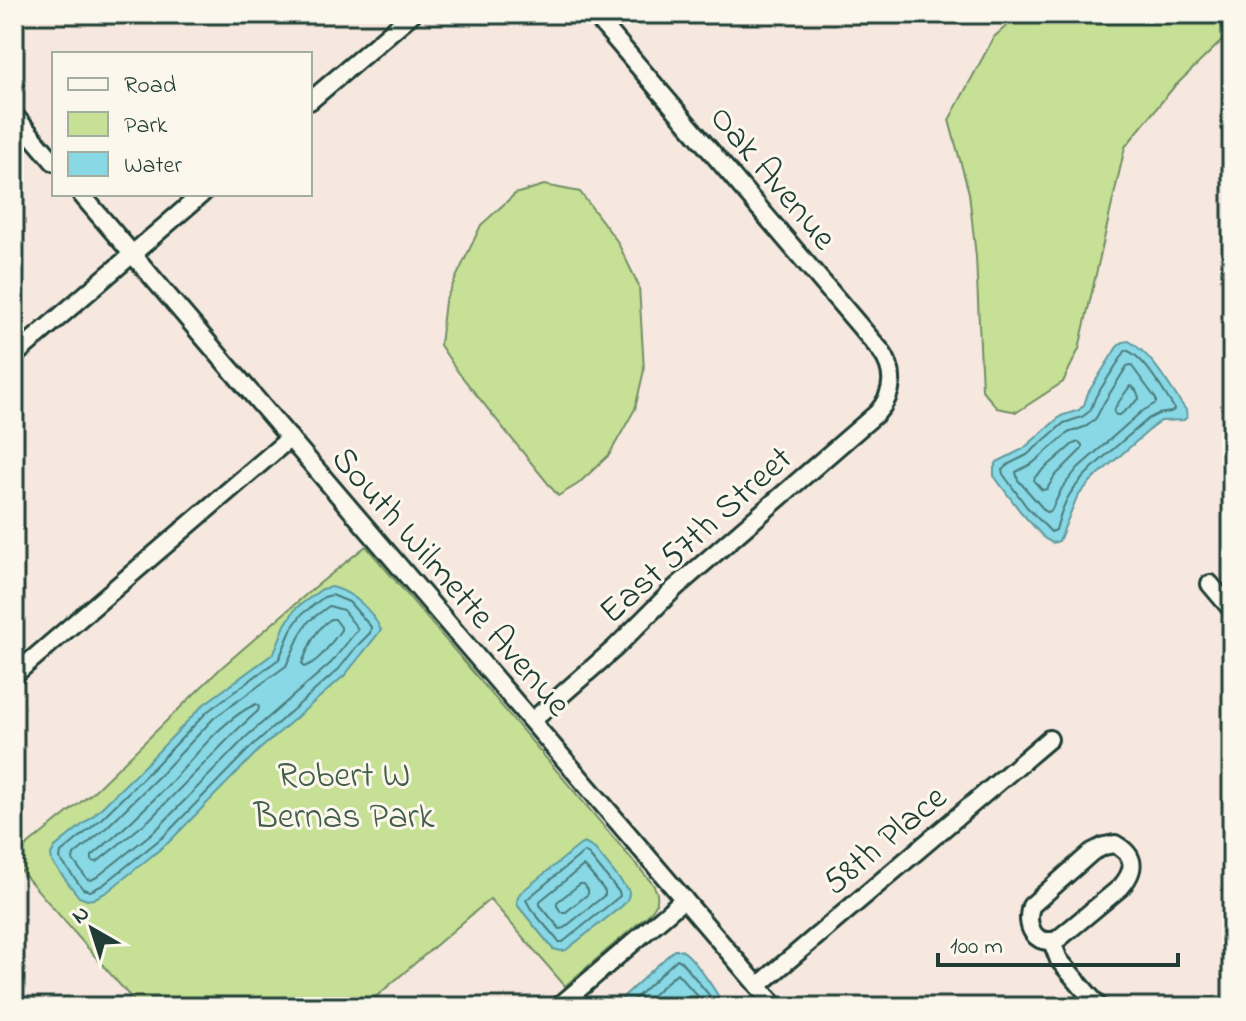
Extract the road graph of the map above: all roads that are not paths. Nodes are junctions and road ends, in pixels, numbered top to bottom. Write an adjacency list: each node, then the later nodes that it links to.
1 (412, 14): 3 (street)
2 (594, 14): 10 (street, Oak Avenue)
3 (312, 99)
4 (14, 115): 5 (street)
5 (52, 160)
6 (83, 196): 8 (street, South Wilmette Avenue)
7 (200, 196): 8 (street)
8 (132, 254): 9 (street); 11 (street, South Wilmette Avenue)
9 (14, 356)
10 (892, 387): 15 (street, East 57th Street)
11 (290, 438): 14 (street); 15 (street, South Wilmette Avenue)
12 (1210, 584): 13 (street)
13 (1232, 610)
14 (14, 675)
15 (532, 721): 17 (street, South Wilmette Avenue)
16 (1049, 739): 19 (street, 58th Place)
17 (684, 899): 19 (street, South Wilmette Avenue); 20 (street)
18 (1052, 942): 18 (street); 21 (street)
19 (766, 1000)
20 (558, 1007)
21 (1099, 1007)

